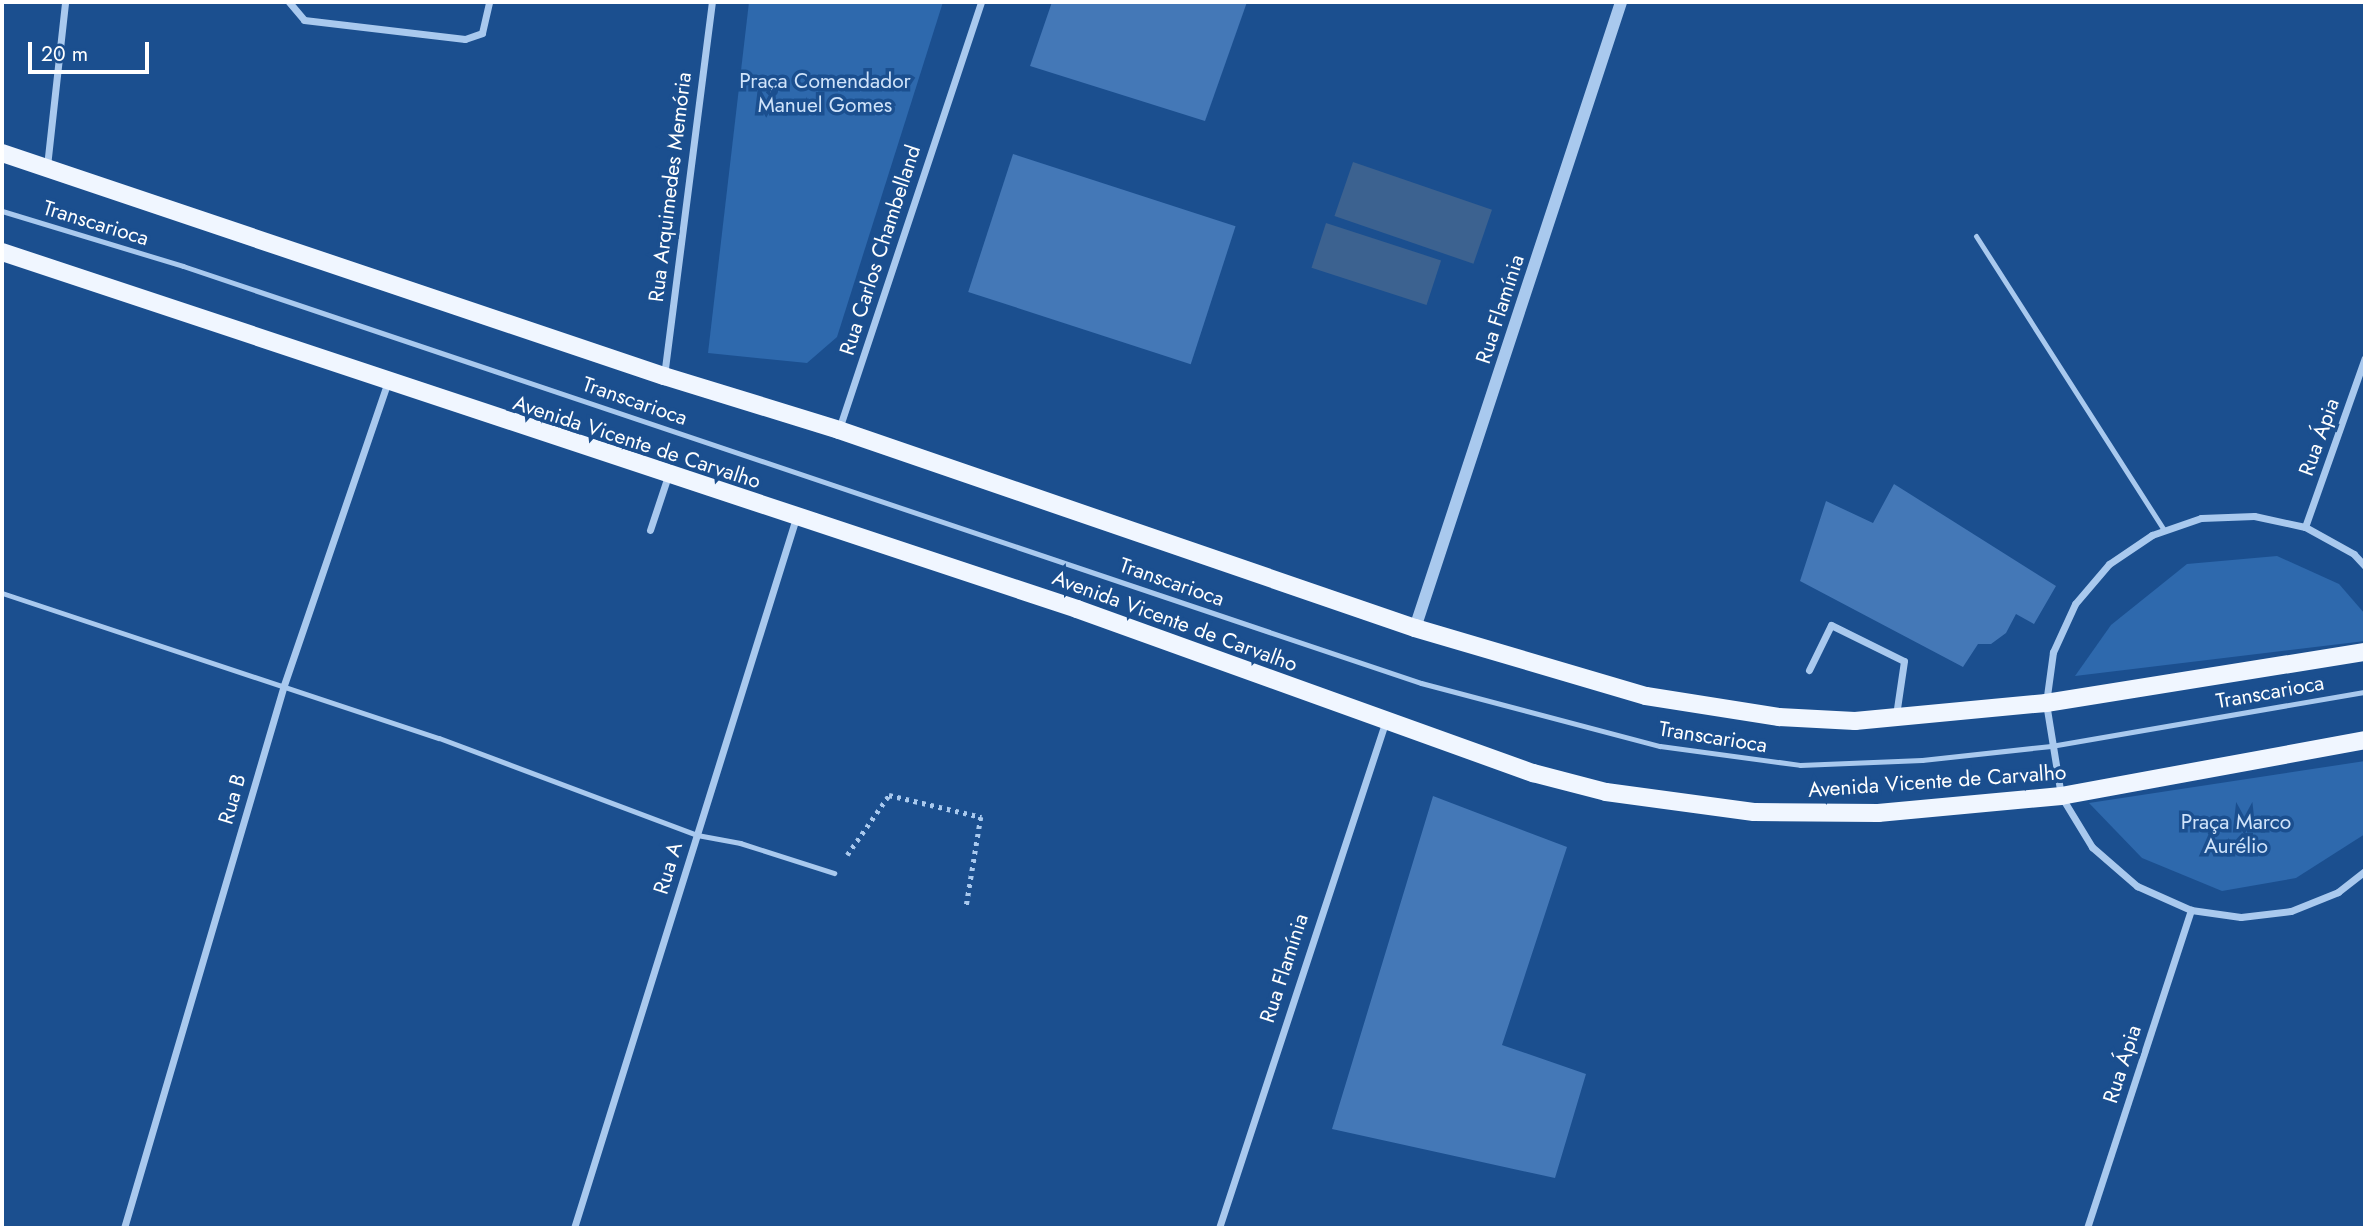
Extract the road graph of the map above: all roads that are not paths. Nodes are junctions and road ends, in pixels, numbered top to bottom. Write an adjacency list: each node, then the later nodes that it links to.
1 (65, 2): 8 (street)
2 (289, 2): 3 (street)
3 (489, 2)
4 (712, 2): 13 (street, Rua Arquimedes Memória)
5 (981, 2): 15 (street, Rua Carlos Chambelland)
6 (1621, 2): 23 (street, Rua Flamínia)
7 (2, 153): 8 (main road)
8 (47, 166): 13 (main road)
9 (2, 211): 32 (lane, Transcarioca)
10 (1976, 236): 20 (lane)
11 (2, 252): 14 (main road, Avenida Vicente de Carvalho)
12 (2365, 358): 18 (street, Rua Ápia)
13 (664, 376): 15 (main road)
14 (387, 384): 16 (main road, Avenida Vicente de Carvalho); 26 (street, Rua B)
15 (839, 430): 23 (main road)
16 (668, 476): 17 (main road, Avenida Vicente de Carvalho); 19 (street)
17 (796, 518): 30 (main road, Avenida Vicente de Carvalho); 34 (street, Rua A)
18 (2305, 527): 20 (street); 21 (street)
19 (650, 530)
20 (2165, 531): 28 (street)
21 (2365, 566)
22 (2, 593): 26 (lane)
23 (1415, 628): 29 (main road)
24 (2365, 652): 28 (main road)
25 (1810, 670): 29 (street)
26 (284, 685): 34 (lane); 38 (street, Rua B)
27 (2365, 692): 32 (lane, Transcarioca)
28 (2046, 703): 29 (main road); 32 (street)
29 (1895, 718)
30 (1387, 719): 33 (main road, Avenida Vicente de Carvalho); 40 (street, Rua Flamínia)
31 (2365, 740): 33 (main road, Avenida Vicente de Carvalho)
32 (2051, 746): 33 (street)
33 (2062, 796): 37 (street)
34 (697, 835): 36 (lane); 39 (street, Rua A)
35 (2365, 871): 37 (street)
36 (834, 873)
37 (2191, 910): 41 (street, Rua Ápia)
38 (124, 1228)
39 (574, 1228)
40 (1219, 1228)
41 (2087, 1228)

